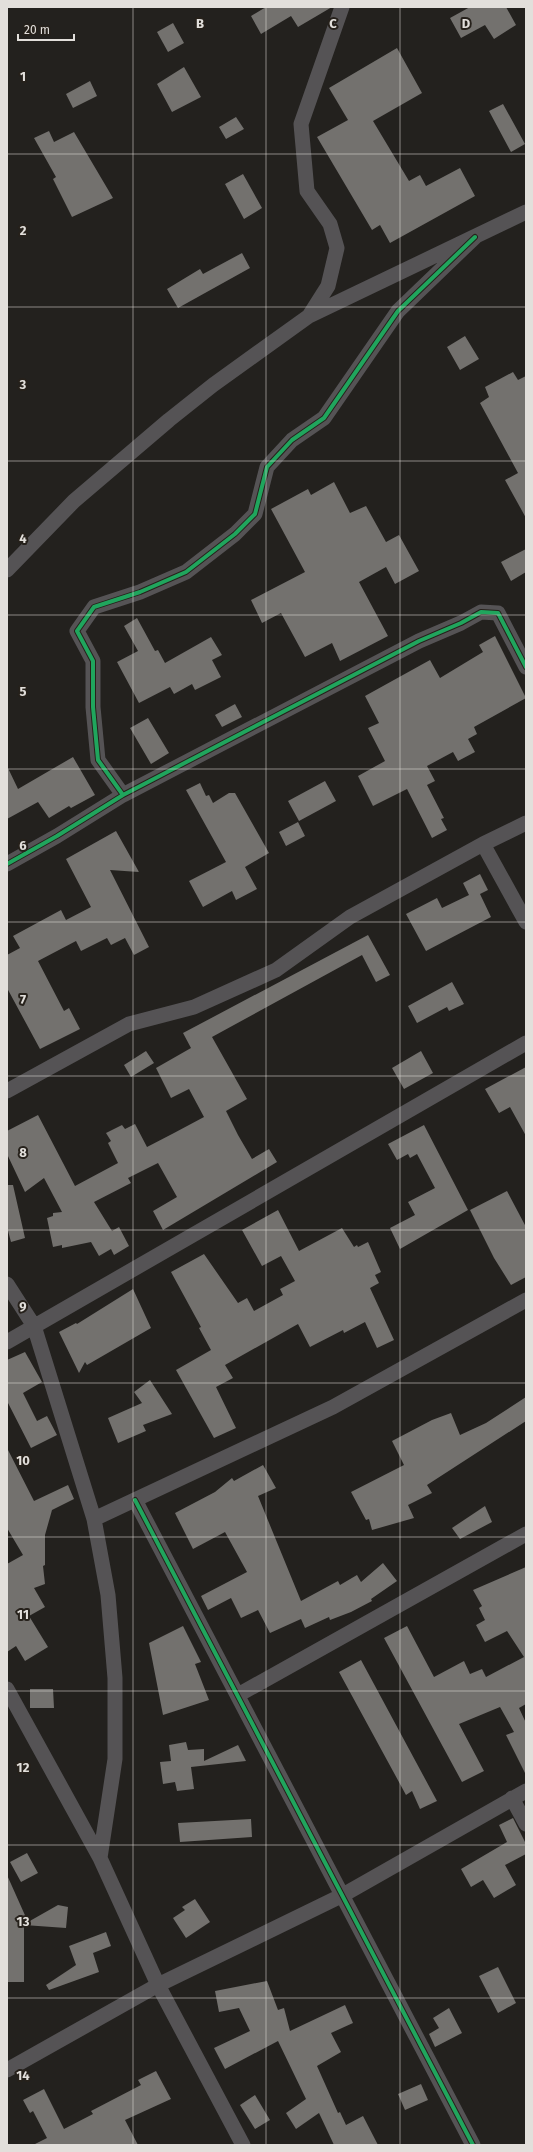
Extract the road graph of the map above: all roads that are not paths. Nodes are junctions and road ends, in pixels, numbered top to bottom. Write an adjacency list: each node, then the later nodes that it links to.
1 (342, 7): 4 (street)
2 (526, 212): 3 (street)
3 (475, 237): 4 (street); 7 (street)
4 (309, 316): 5 (street)
5 (7, 570)
6 (526, 668): 7 (street)
7 (123, 795): 10 (street)
8 (526, 823): 9 (street)
9 (484, 844): 11 (street); 13 (street)
10 (7, 864)
11 (526, 922)
12 (526, 1043): 16 (street)
13 (7, 1090)
14 (7, 1284): 16 (street)
15 (526, 1300): 18 (street)
16 (34, 1326): 17 (street); 19 (street)
17 (7, 1342)
18 (135, 1500): 19 (street); 22 (street)
19 (94, 1519): 26 (street)
20 (526, 1534): 22 (street)
21 (7, 1689): 26 (street)
22 (238, 1696): 27 (street)
23 (526, 1791): 24 (street)
24 (512, 1798): 25 (street); 27 (street)
25 (526, 1824)
26 (100, 1858): 28 (street)
27 (343, 1895): 28 (street); 31 (street)
28 (158, 1985): 29 (street); 30 (street)
29 (7, 2070)
30 (243, 2145)
31 (473, 2145)

